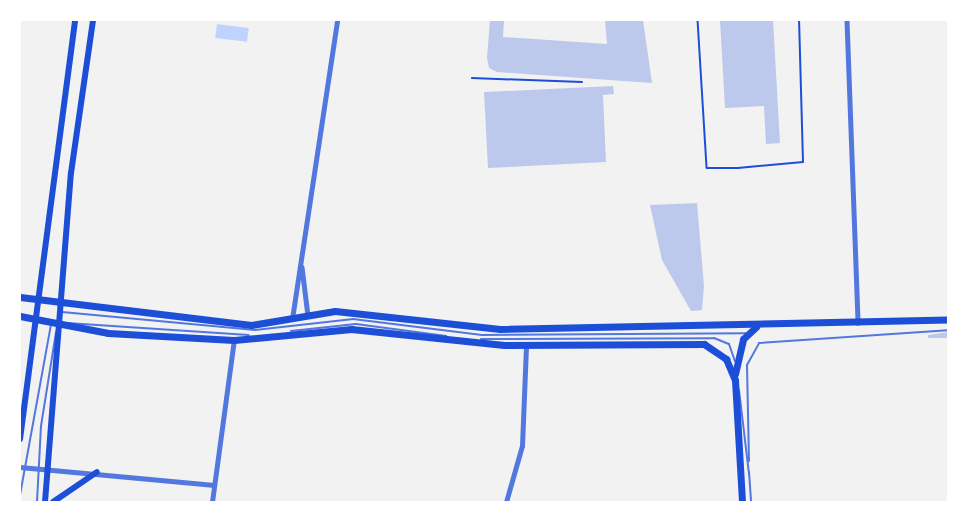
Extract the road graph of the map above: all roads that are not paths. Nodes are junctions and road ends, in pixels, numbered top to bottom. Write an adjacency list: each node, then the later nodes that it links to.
1 (75, 20): 7 (main road)
2 (93, 20): 8 (main road)
3 (337, 20): 5 (street)
4 (847, 20): 16 (street)
5 (302, 267): 11 (street); 12 (street)
6 (20, 297): 7 (main road)
7 (39, 299): 8 (main road); 13 (main road)
8 (63, 302): 9 (main road); 12 (main road)
9 (61, 312): 15 (lane); 17 (main road); 20 (lane)
10 (20, 316): 13 (main road)
11 (308, 316): 12 (main road); 18 (main road)
12 (292, 319)
13 (37, 320): 15 (main road); 25 (main road)
14 (948, 320): 16 (main road)
15 (51, 324): 17 (main road); 26 (lane)
16 (858, 325): 18 (main road)
17 (60, 326): 21 (main road); 23 (lane); 27 (lane); 28 (main road)
18 (758, 326): 20 (main road)
19 (948, 330): 30 (lane)
20 (748, 333): 23 (main road)
21 (234, 340): 22 (main road); 31 (street)
22 (526, 345): 24 (main road); 37 (street)
23 (736, 366): 24 (main road); 30 (lane)
24 (735, 380): 38 (main road)
25 (20, 439)
26 (22, 467): 27 (street); 32 (lane)
27 (39, 468): 28 (street); 33 (lane)
28 (48, 468): 29 (street); 34 (main road)
29 (98, 472): 31 (street); 35 (main road)
30 (749, 474): 39 (lane)
31 (214, 485): 36 (street)
32 (20, 495)
33 (37, 502)
34 (45, 502)
35 (53, 502)
36 (212, 502)
37 (506, 502)
38 (742, 502)
39 (751, 502)

